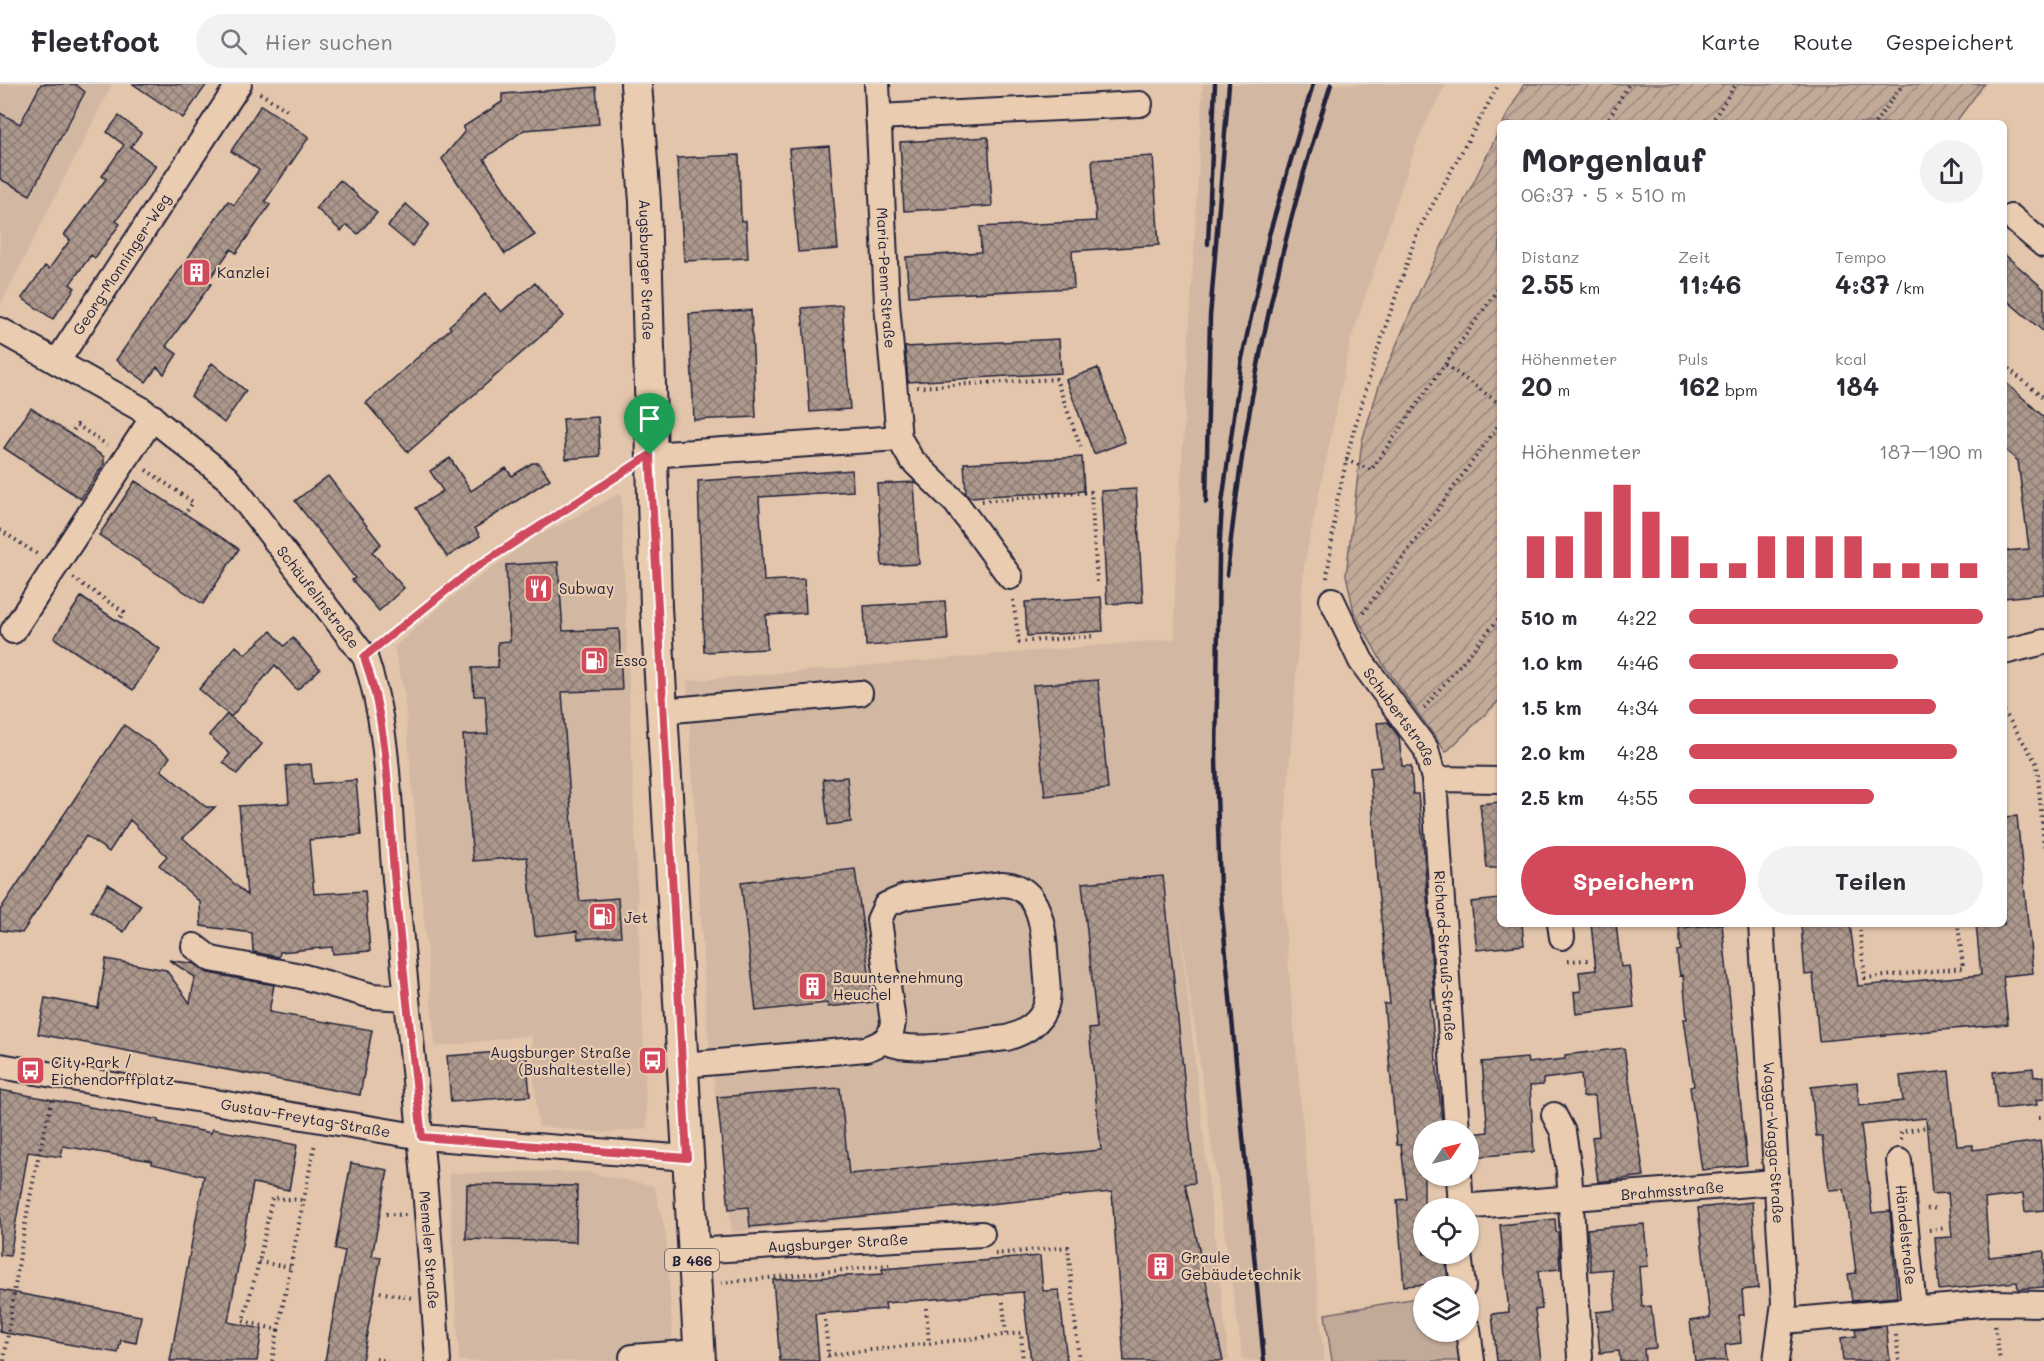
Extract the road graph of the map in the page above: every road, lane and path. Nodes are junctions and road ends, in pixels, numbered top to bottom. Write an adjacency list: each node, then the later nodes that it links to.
1 (636, 84): 29 (main road, Augsburger Straße / B 466)
2 (877, 84): 10 (street, Maria-Penn-Straße)
3 (1499, 84): 31 (path)
4 (1629, 84): 11 (path)
5 (1736, 84): 12 (path)
6 (1902, 84): 13 (path)
7 (248, 87): 9 (path); 18 (street, Georg-Monninger-Weg)
8 (1140, 104): 10 (street)
9 (290, 112)
10 (878, 117): 21 (street, Maria-Penn-Straße)
11 (1608, 120)
12 (1713, 120)
13 (1877, 120)
14 (2011, 217): 15 (street)
15 (2044, 245)
16 (1497, 290): 19 (path)
17 (0, 330): 18 (street, Schäufelinstraße)
18 (57, 362): 24 (street, Schäufelinstraße)
19 (1446, 365): 23 (path); 31 (path)
20 (2007, 367): 22 (path)
21 (895, 388): 27 (street, Maria-Penn-Straße); 28 (path)
22 (2044, 398)
23 (1497, 402)
24 (153, 417): 30 (street); 46 (street, Schäufelinstraße)
25 (1497, 426): 41 (path)
26 (70, 435): 30 (path)
27 (899, 438): 29 (street); 32 (street, Maria-Penn-Straße)
28 (1081, 448)
29 (650, 455): 46 (path); 48 (main road, Augsburger Straße / B 466)
30 (127, 458): 33 (path); 35 (street)
31 (1346, 460): 38 (path)
32 (956, 503): 36 (street, Maria-Penn-Straße); 37 (path)
33 (185, 514)
34 (0, 530): 35 (path)
35 (56, 566): 39 (path); 42 (street)
36 (1010, 577): 43 (path)
37 (1097, 583)
38 (1332, 600): 41 (street, Schubertstraße)
39 (118, 621)
40 (1497, 621): 50 (path)
41 (1345, 629): 50 (street, Schubertstraße)
42 (14, 631)
43 (1095, 636)
44 (2044, 642): 45 (street)
45 (2007, 651)
46 (364, 657): 58 (street, Schäufelinstraße)
47 (860, 693): 48 (street)
48 (662, 711): 60 (main road, Augsburger Straße / B 466)
49 (2007, 716): 53 (path)
50 (1408, 722): 51 (street, Schubertstraße)
51 (1434, 779): 52 (street, Schubertstraße); 64 (street, Richard-Strauß-Straße)
52 (1497, 780)
53 (2044, 846)
54 (1761, 927): 69 (street, Wagga-Wagga-Straße)
55 (1859, 927): 56 (path)
56 (1958, 927)
57 (194, 946): 58 (street)
58 (406, 998): 66 (street, Schäufelinstraße)
59 (884, 1041): 59 (street); 60 (street)
60 (683, 1065): 67 (main road, Augsburger Straße / B 466)
61 (0, 1066): 62 (street, Gustav-Freytag-Straße)
62 (58, 1077): 65 (street, Gustav-Freytag-Straße); 97 (path)
63 (1554, 1115): 70 (street)
64 (1455, 1120)
65 (320, 1122): 66 (street, Gustav-Freytag-Straße); 71 (path)
66 (422, 1137): 67 (street, Gustav-Freytag-Straße); 80 (street, Memeler Straße)
67 (687, 1158): 74 (main road, Augsburger Straße / B 466)
68 (1899, 1161): 85 (street, Händelstraße)
69 (1775, 1182): 70 (street, Brahmsstraße); 87 (street, Wagga-Wagga-Straße)
70 (1569, 1199): 72 (street, Brahmsstraße); 95 (street)
71 (303, 1200): 75 (path); 77 (path)
72 (1479, 1206)
73 (987, 1244): 74 (street, Augsburger Straße); 103 (path)
74 (692, 1251): 78 (main road, Augsburger Straße / B 466)
75 (259, 1262): 77 (path); 88 (path)
76 (896, 1265): 78 (path)
77 (290, 1267): 88 (path)
78 (694, 1286): 94 (main road, Augsburger Straße / B 466)
79 (374, 1291): 80 (path)
80 (435, 1302): 100 (street, Memeler Straße)
81 (1003, 1302): 89 (path)
82 (1992, 1303): 83 (street); 85 (street); 106 (path)
83 (2044, 1304)
84 (926, 1308): 91 (path)
85 (1914, 1308): 87 (street)
86 (825, 1320): 92 (path)
87 (1783, 1321): 105 (street, Wagga-Wagga-Straße)
88 (278, 1330): 98 (path)
89 (1006, 1335): 91 (path); 102 (path)
90 (1470, 1342): 104 (street)
91 (929, 1344): 92 (path)
92 (828, 1355): 101 (path)
93 (632, 1357): 94 (street)
94 (699, 1357)
95 (1580, 1357)
96 (376, 1359): 99 (path)
97 (4, 1361)
98 (272, 1361)
99 (388, 1361)
100 (438, 1361)
101 (829, 1361)
102 (1023, 1361)
103 (1079, 1361)
104 (1472, 1361)
105 (1776, 1361)
106 (2000, 1361)

